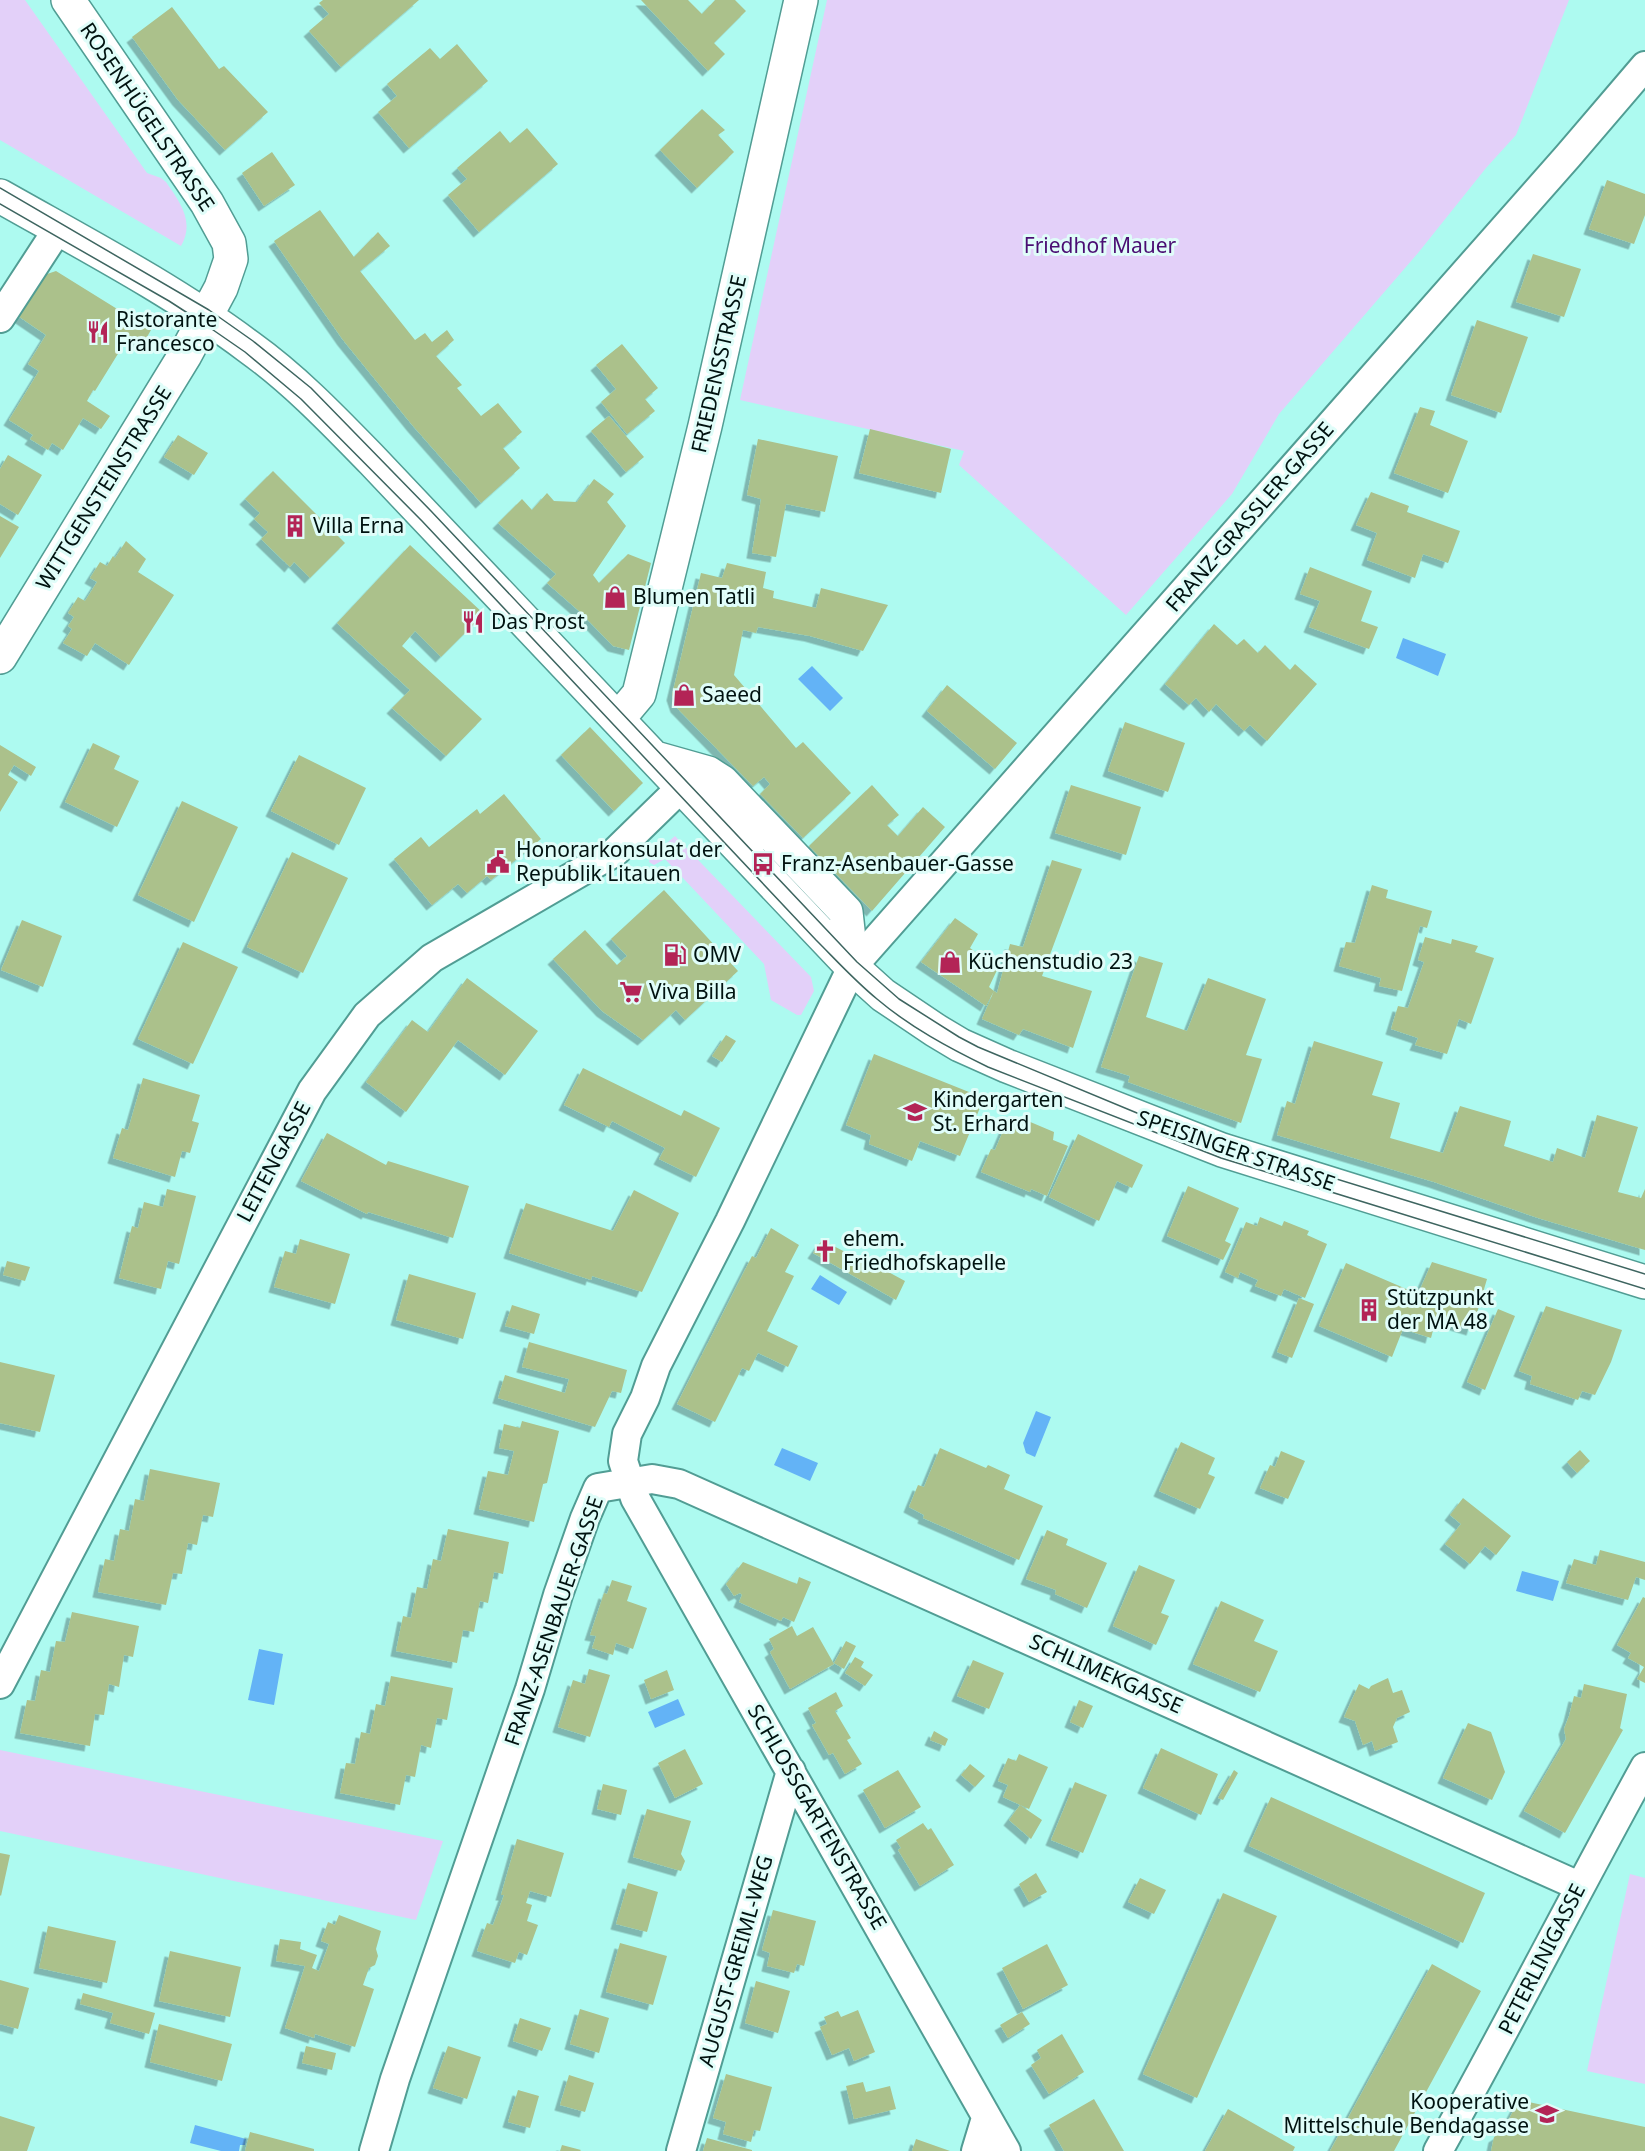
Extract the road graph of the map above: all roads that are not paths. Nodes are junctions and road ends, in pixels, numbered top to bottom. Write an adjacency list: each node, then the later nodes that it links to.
1 (68, 0): 6 (main road, ROSENHÜGELSTRASSE)
2 (801, 0): 10 (main road, FRIEDENSSTRASSE)
3 (1645, 66): 12 (street, FRANZ-GRASSLER-GASSE)
4 (0, 196): 5 (main road, SPEISINGER STRASSE)
5 (58, 229): 7 (street); 8 (main road, SPEISINGER STRASSE)
6 (226, 235): 8 (main road, WITTGENSTEINSTRASSE)
7 (0, 318)
8 (205, 318): 9 (main road, WITTGENSTEINSTRASSE); 10 (main road, SPEISINGER STRASSE)
9 (0, 657)
10 (618, 719): 11 (main road, SPEISINGER STRASSE)
11 (690, 779): 12 (main road, SPEISINGER STRASSE); 15 (street, LEITENGASSE)
12 (852, 967): 13 (main road, SPEISINGER STRASSE); 14 (street, FRANZ-ASENBAUER-GASSE)
13 (1645, 1282)
14 (629, 1483): 17 (street, SCHLOSSGARTENSTRASSE); 18 (street, SCHLIMEKGASSE); 20 (street, FRANZ-ASENBAUER-GASSE)
15 (0, 1684)
16 (1645, 1767): 18 (street, PETERLINIGASSE)
17 (791, 1771): 19 (street, SCHLOSSGARTENSTRASSE); 21 (street, AUGUST-GREIML-WEG)
18 (1579, 1886): 24 (street, PETERLINIGASSE)
19 (986, 2118): 22 (street); 23 (street, SCHLOSSGARTENSTRASSE)
20 (374, 2151)
21 (681, 2151)
22 (976, 2151)
23 (1006, 2151)
24 (1438, 2151)

